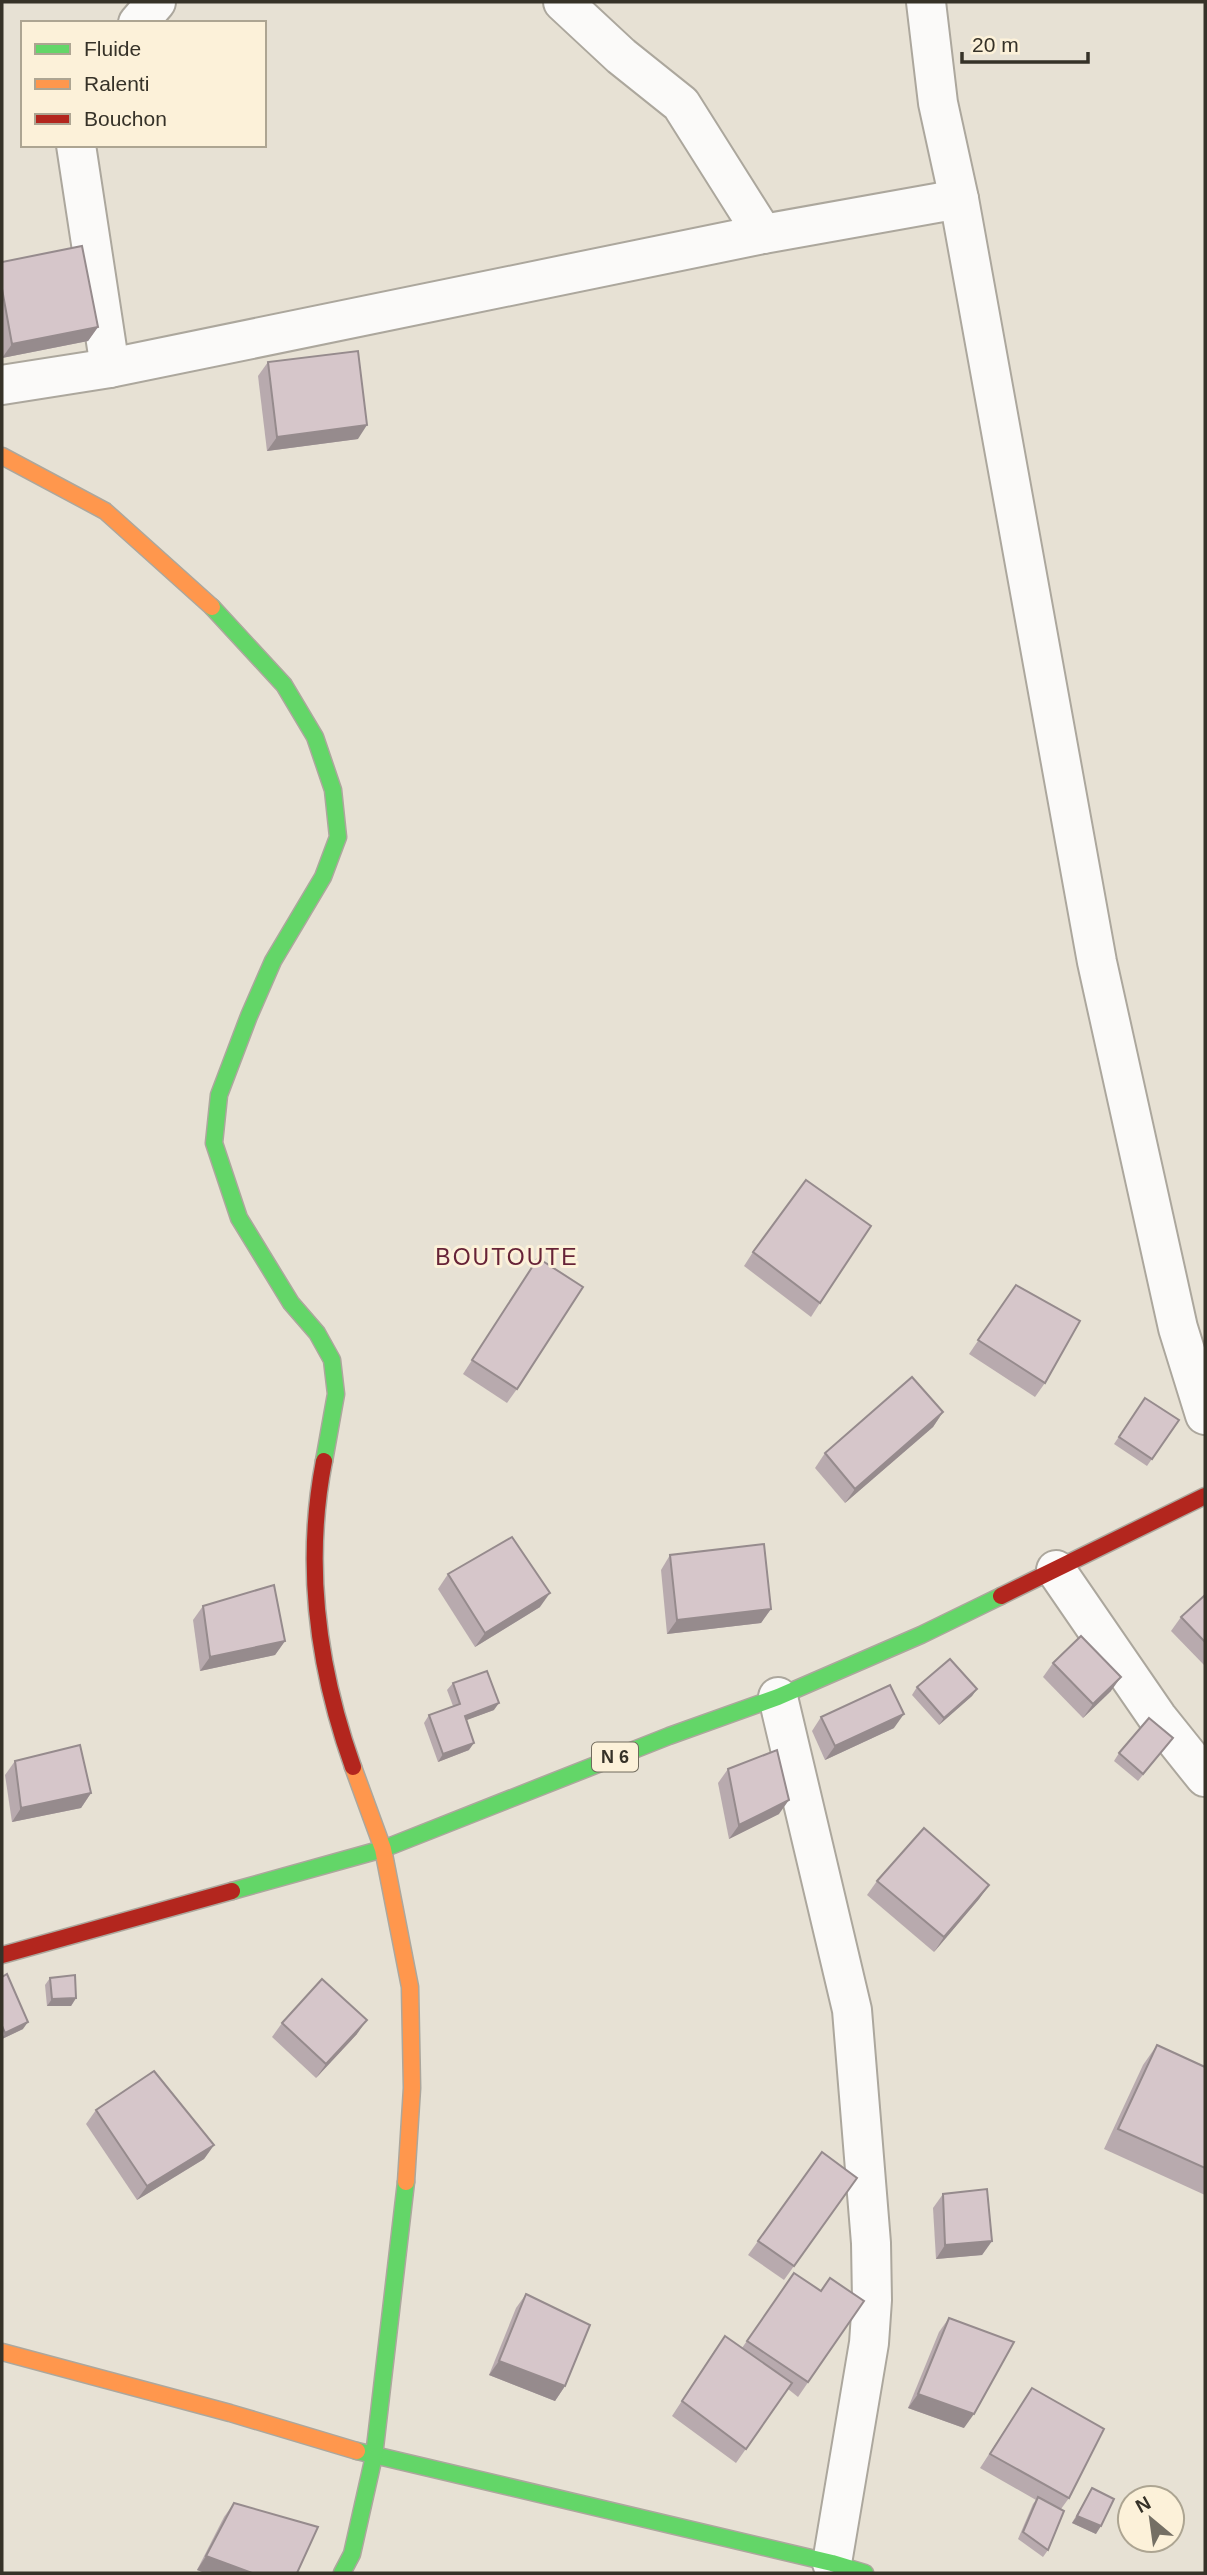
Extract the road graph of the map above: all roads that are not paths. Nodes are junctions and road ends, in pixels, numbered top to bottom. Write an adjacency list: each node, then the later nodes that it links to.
1 (156, 2): 4 (street)
2 (563, 2): 7 (street)
3 (926, 2): 6 (street)
4 (140, 21)
5 (76, 147): 8 (street)
6 (959, 199): 7 (street); 11 (street)
7 (763, 234): 8 (street)
8 (110, 368): 9 (street)
9 (2, 384)
10 (2, 456): 16 (street)
11 (1205, 1415)
12 (1205, 1496): 13 (street, N 6)
13 (1056, 1570): 14 (street, N 6); 15 (street)
14 (778, 1697): 16 (street, N 6); 20 (street)
15 (1205, 1776)
16 (383, 1849): 17 (street, N 6); 19 (street)
17 (2, 1955)
18 (2, 2352): 19 (street)
19 (374, 2456): 20 (street); 21 (street)
20 (848, 2568)
21 (342, 2573)

